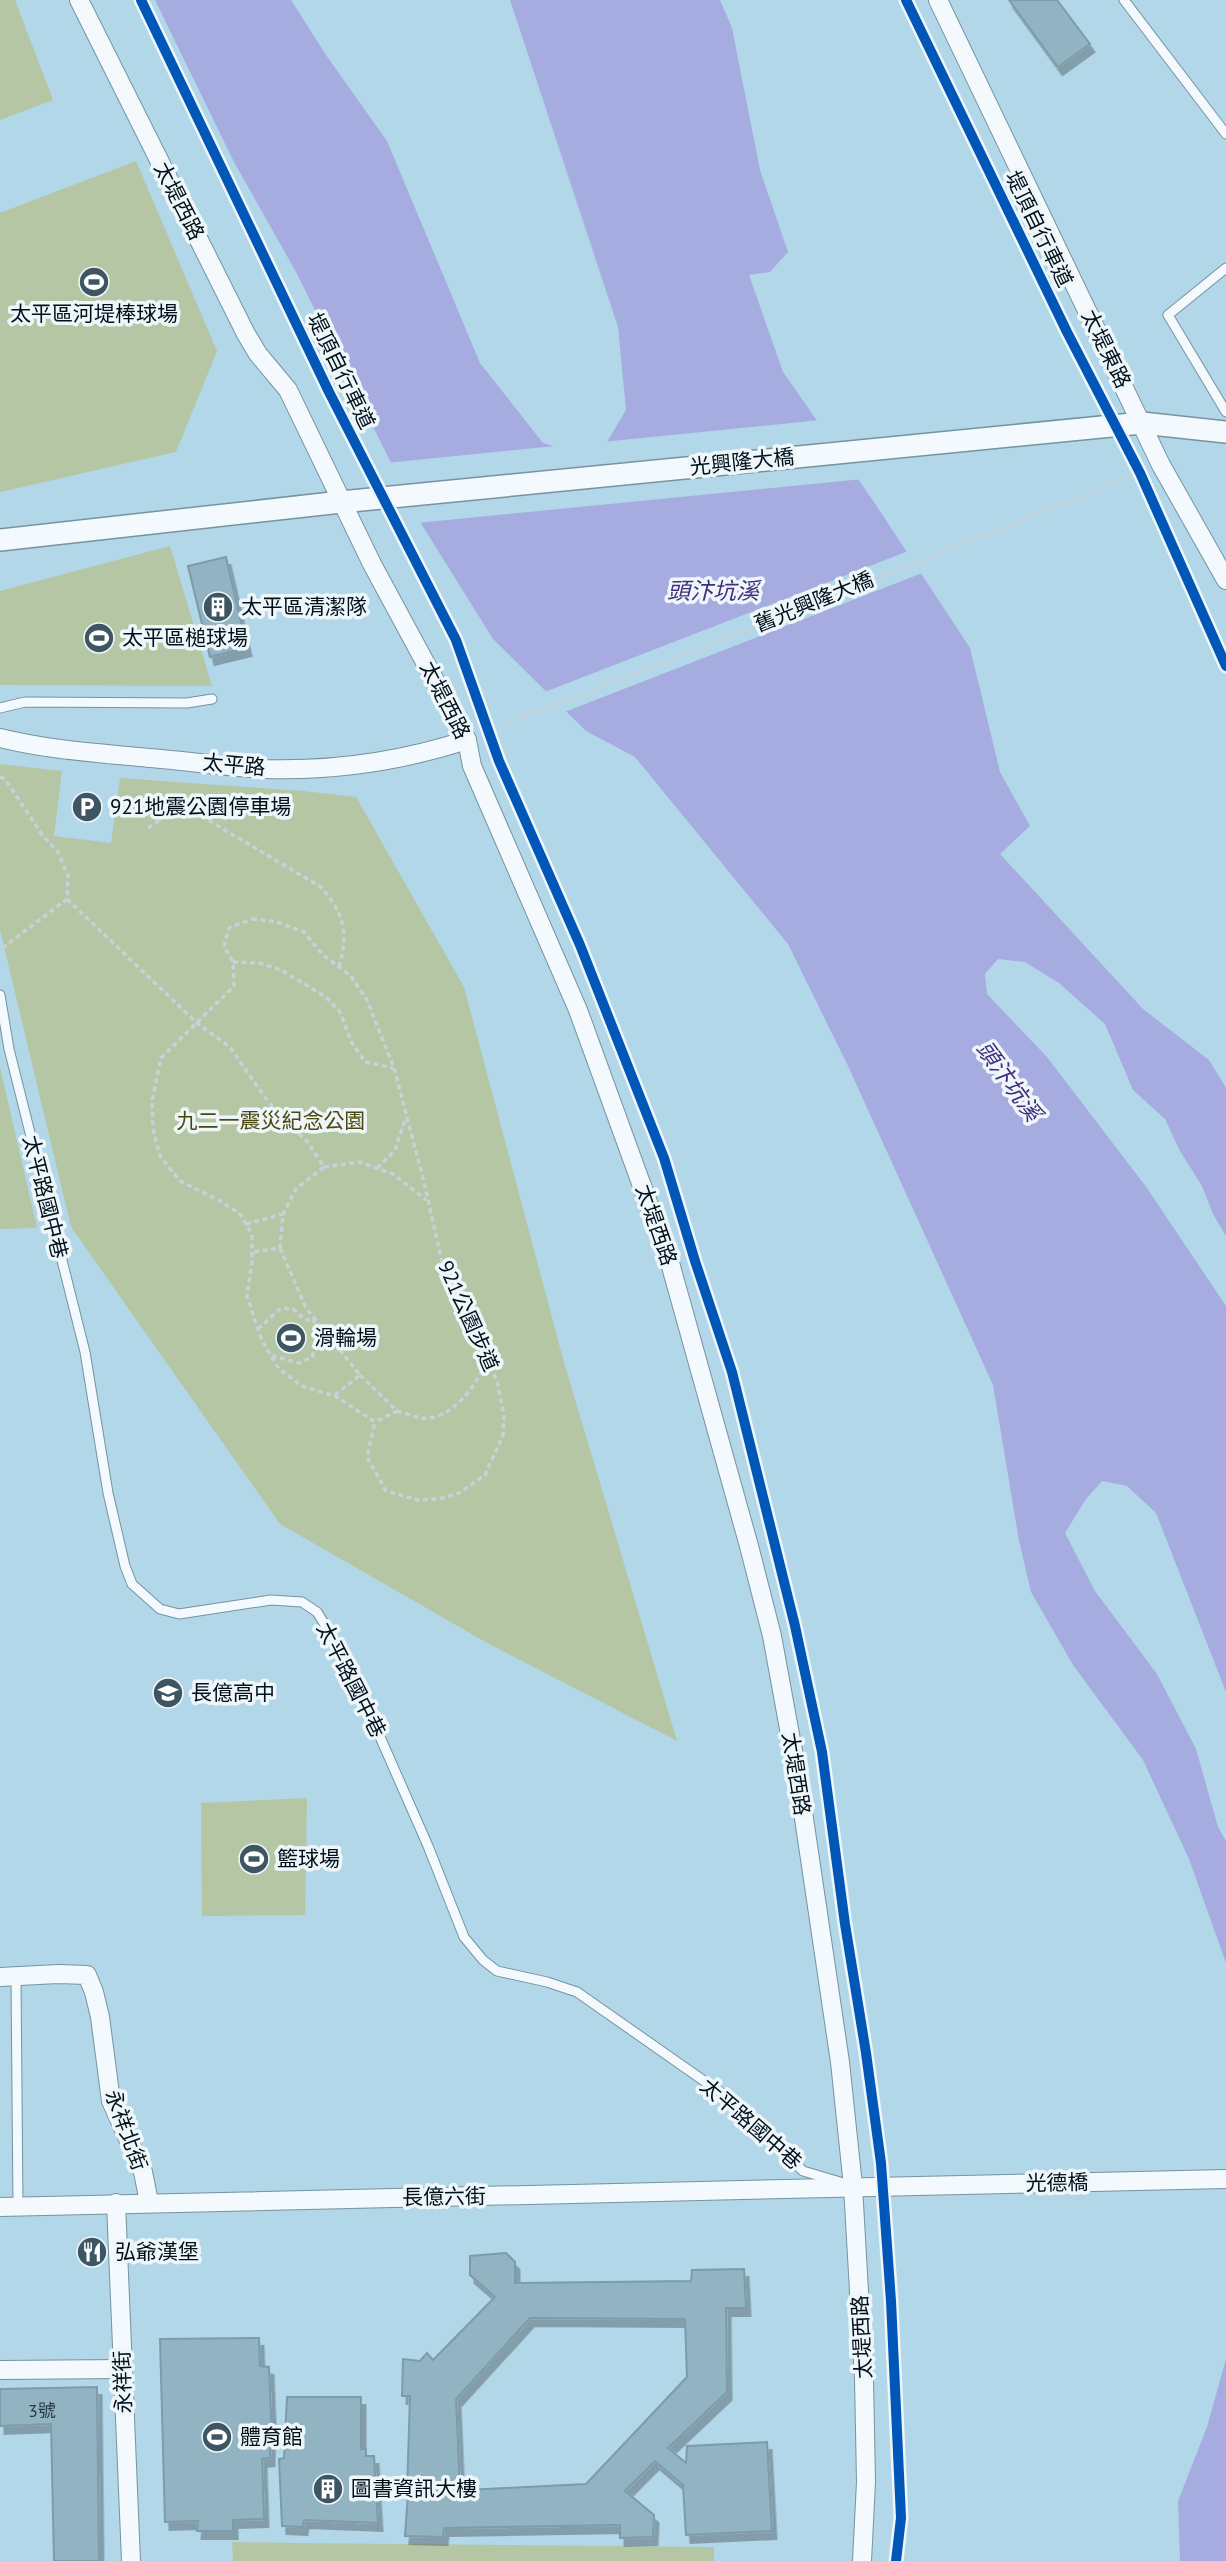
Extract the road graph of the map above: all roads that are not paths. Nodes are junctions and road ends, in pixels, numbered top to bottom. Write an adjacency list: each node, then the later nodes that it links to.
1 (79, 0): 9 (street, 太堤西路)
2 (938, 0): 7 (street, 太堤東路)
3 (1124, 0): 4 (lane)
4 (1226, 134)
5 (1226, 268): 6 (lane)
6 (1226, 412)
7 (1142, 423): 8 (street, 光興隆大橋); 9 (street, 光興隆大橋); 11 (street, 太堤東路)
8 (1226, 432)
9 (341, 502): 10 (street); 15 (street, 太堤西路)
10 (0, 540)
11 (1226, 580)
12 (212, 699): 13 (lane)
13 (0, 708)
14 (0, 738): 15 (street, 太平路)
15 (467, 740): 19 (street, 太堤西路)
16 (0, 995): 19 (lane, 太平路國中巷)
17 (8, 1977): 21 (street, 永祥北街); 23 (lane)
18 (1226, 2179): 20 (street, 光德橋)
19 (853, 2186): 20 (street, 長億六街); 21 (street, 長億六街); 27 (street, 太堤西路)
20 (886, 2187)
21 (149, 2202): 22 (street, 長億六街)
22 (116, 2203): 23 (street, 長億六街); 24 (street, 永祥街)
23 (9, 2207)
24 (123, 2369): 25 (street); 26 (street, 永祥街)
25 (0, 2370)
26 (131, 2561)
27 (862, 2561)

